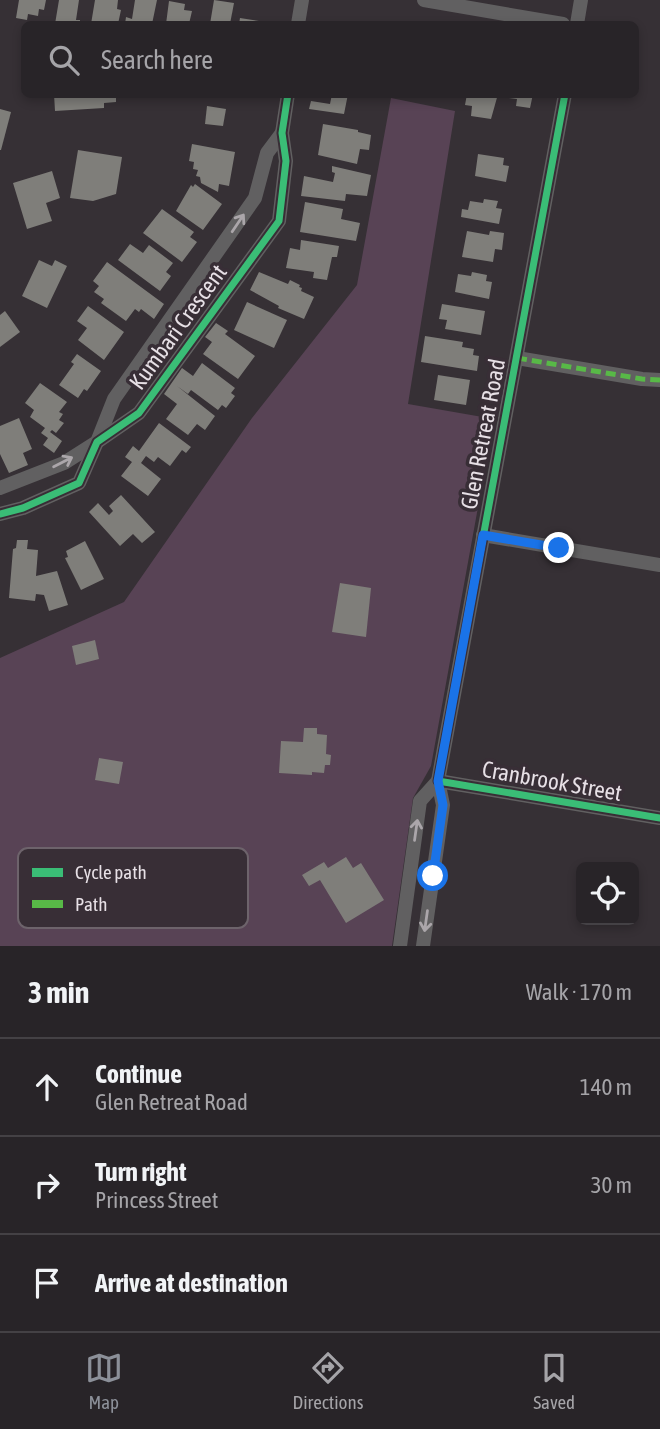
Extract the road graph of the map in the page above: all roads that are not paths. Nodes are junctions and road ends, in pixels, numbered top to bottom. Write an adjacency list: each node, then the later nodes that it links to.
1 (302, 0): 4 (street)
2 (424, 0): 5 (street)
3 (582, 0): 6 (street)
4 (298, 21)
5 (546, 21)
6 (578, 21)
7 (287, 98): 9 (street, Kumbari Crescent)
8 (564, 98): 10 (street, Glen Retreat Road)
9 (282, 133): 12 (street, Kumbari Crescent, one-way to 9); 12 (street, Kumbari Crescent)
10 (517, 358): 11 (street); 15 (street, Glen Retreat Road)
11 (660, 380)
12 (97, 442): 13 (street, Kumbari Crescent, one-way to 12); 14 (street, Kumbari Crescent)
13 (0, 488)
14 (0, 514)
15 (483, 535): 16 (street); 17 (street, Glen Retreat Road)
16 (660, 565)
17 (438, 781): 18 (street, Cranbrook Street); 19 (street, Glen Retreat Road, one-way to 17); 20 (street, Glen Retreat Road, one-way to 20)
18 (660, 818)
19 (400, 946)
20 (423, 946)

